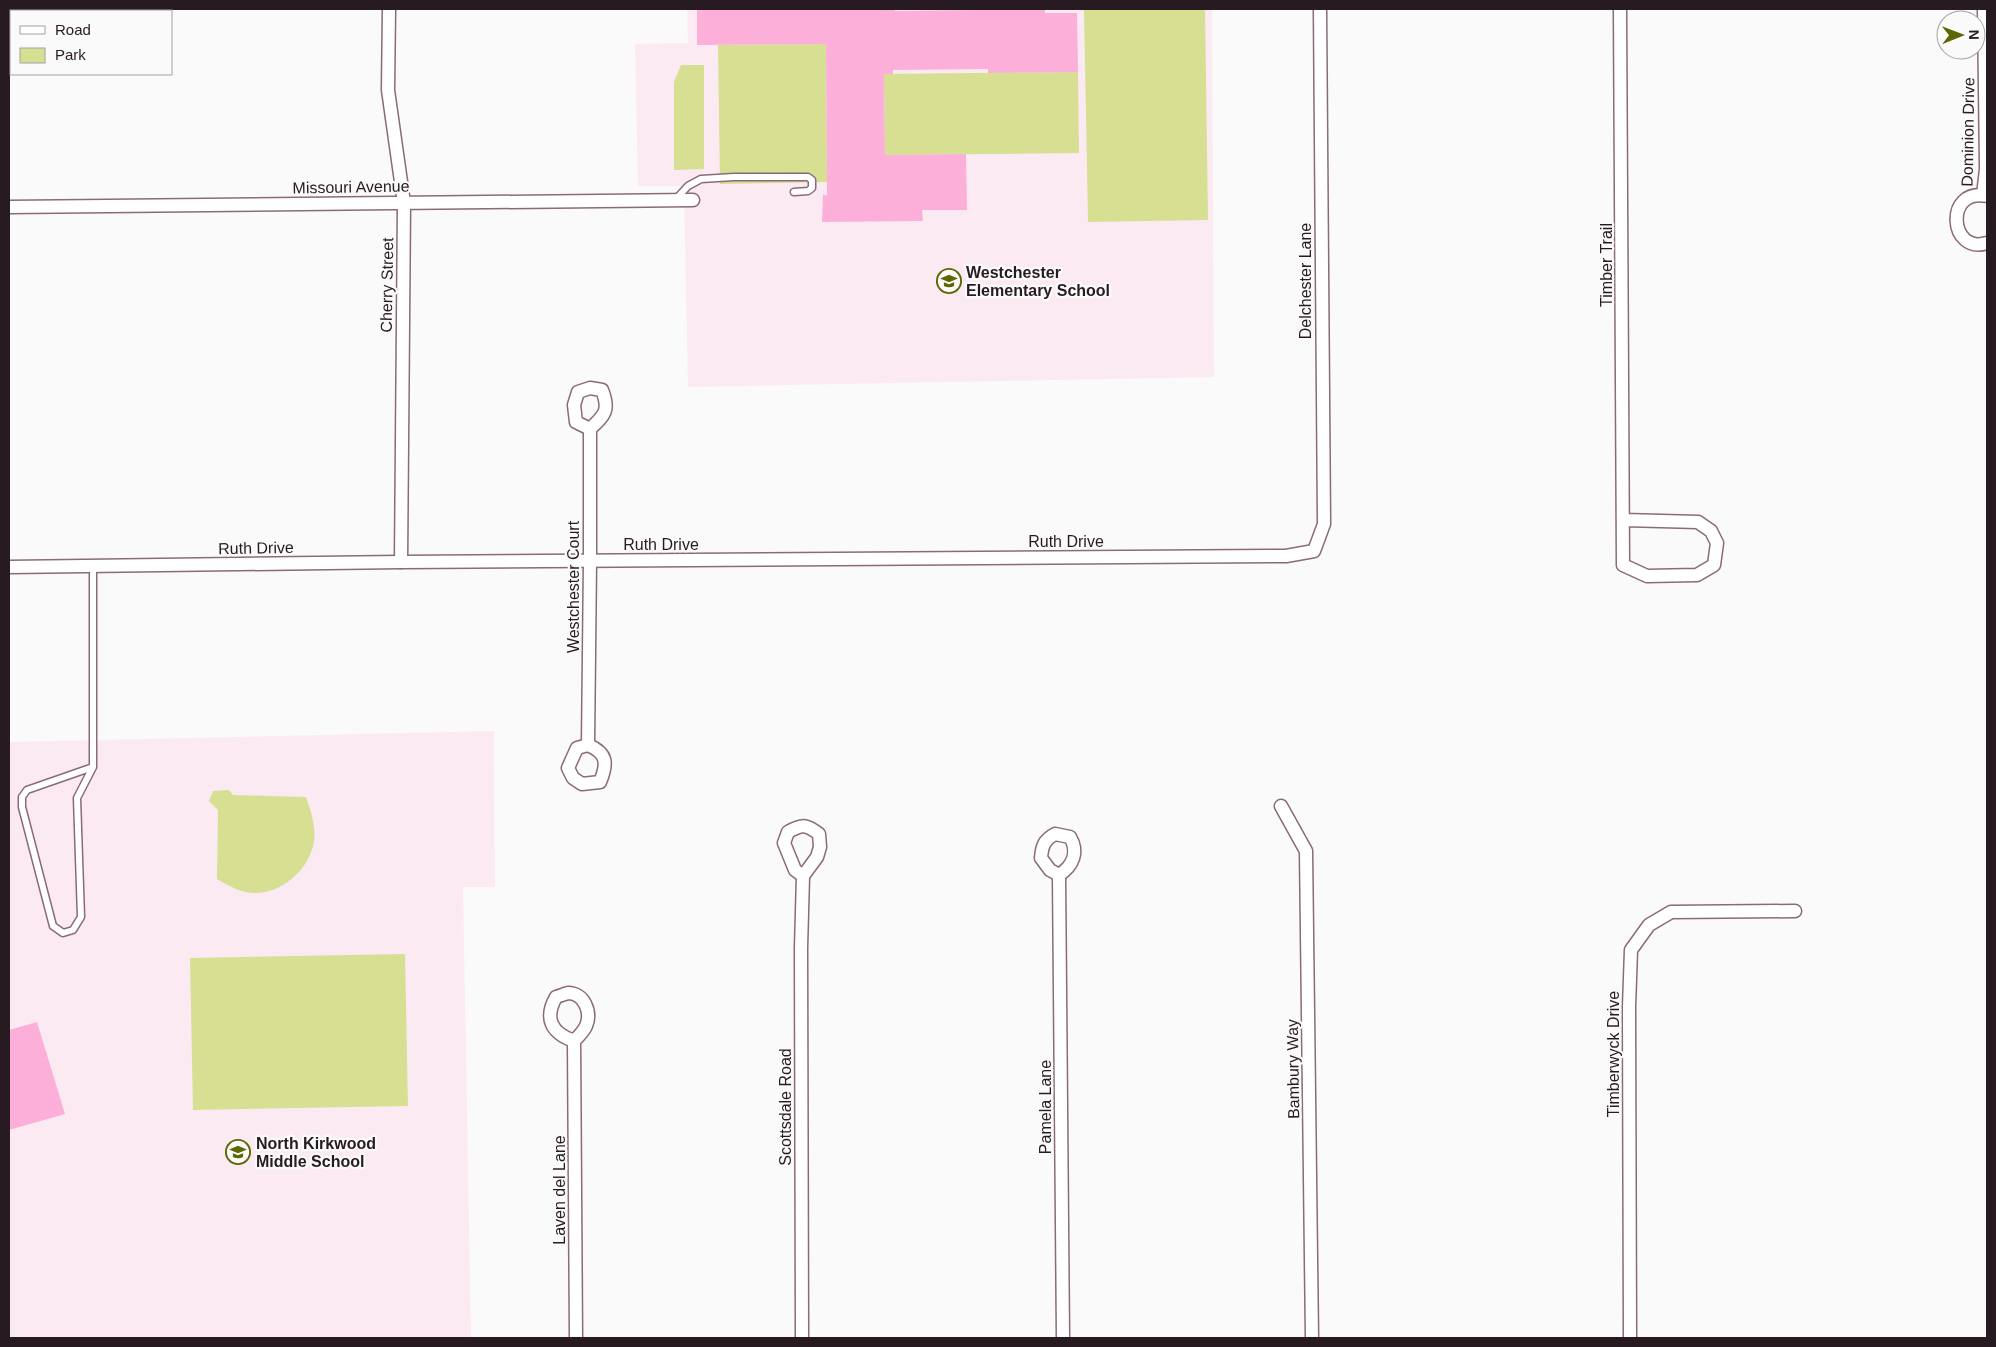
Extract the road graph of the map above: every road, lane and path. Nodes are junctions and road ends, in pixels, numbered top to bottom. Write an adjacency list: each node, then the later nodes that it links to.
1 (389, 9): 9 (street, Cherry Street)
2 (1320, 9): 14 (street, Delchester Lane)
3 (1620, 9): 13 (street, Timber Trail)
4 (1984, 9): 6 (street, Dominion Drive)
5 (794, 192): 7 (lane)
6 (1985, 196): 11 (street, Dominion Drive)
7 (675, 200): 8 (street, Missouri Avenue); 9 (street, Missouri Avenue)
8 (693, 200)
9 (404, 203): 10 (street, Missouri Avenue); 16 (street, Cherry Street)
10 (9, 207)
11 (1987, 243)
12 (590, 429): 15 (street, Westchester Court)
13 (1624, 520): 13 (street, Timber Trail)
14 (1314, 552): 15 (street, Ruth Drive)
15 (590, 561): 16 (street, Ruth Drive); 19 (street, Westchester Court)
16 (401, 562): 17 (street, Ruth Drive)
17 (93, 566): 18 (street, Ruth Drive); 20 (lane)
18 (9, 567)
19 (588, 745)
20 (93, 767): 20 (lane)
21 (1281, 806): 29 (street, Bambury Way)
22 (1059, 875): 28 (street, Pamela Lane)
23 (803, 876): 27 (street, Scottsdale Road)
24 (1795, 911): 30 (street, Timberwyck Drive)
25 (574, 1041): 26 (street, Laven del Lane)
26 (576, 1338)
27 (802, 1338)
28 (1063, 1338)
29 (1312, 1338)
30 (1630, 1338)

